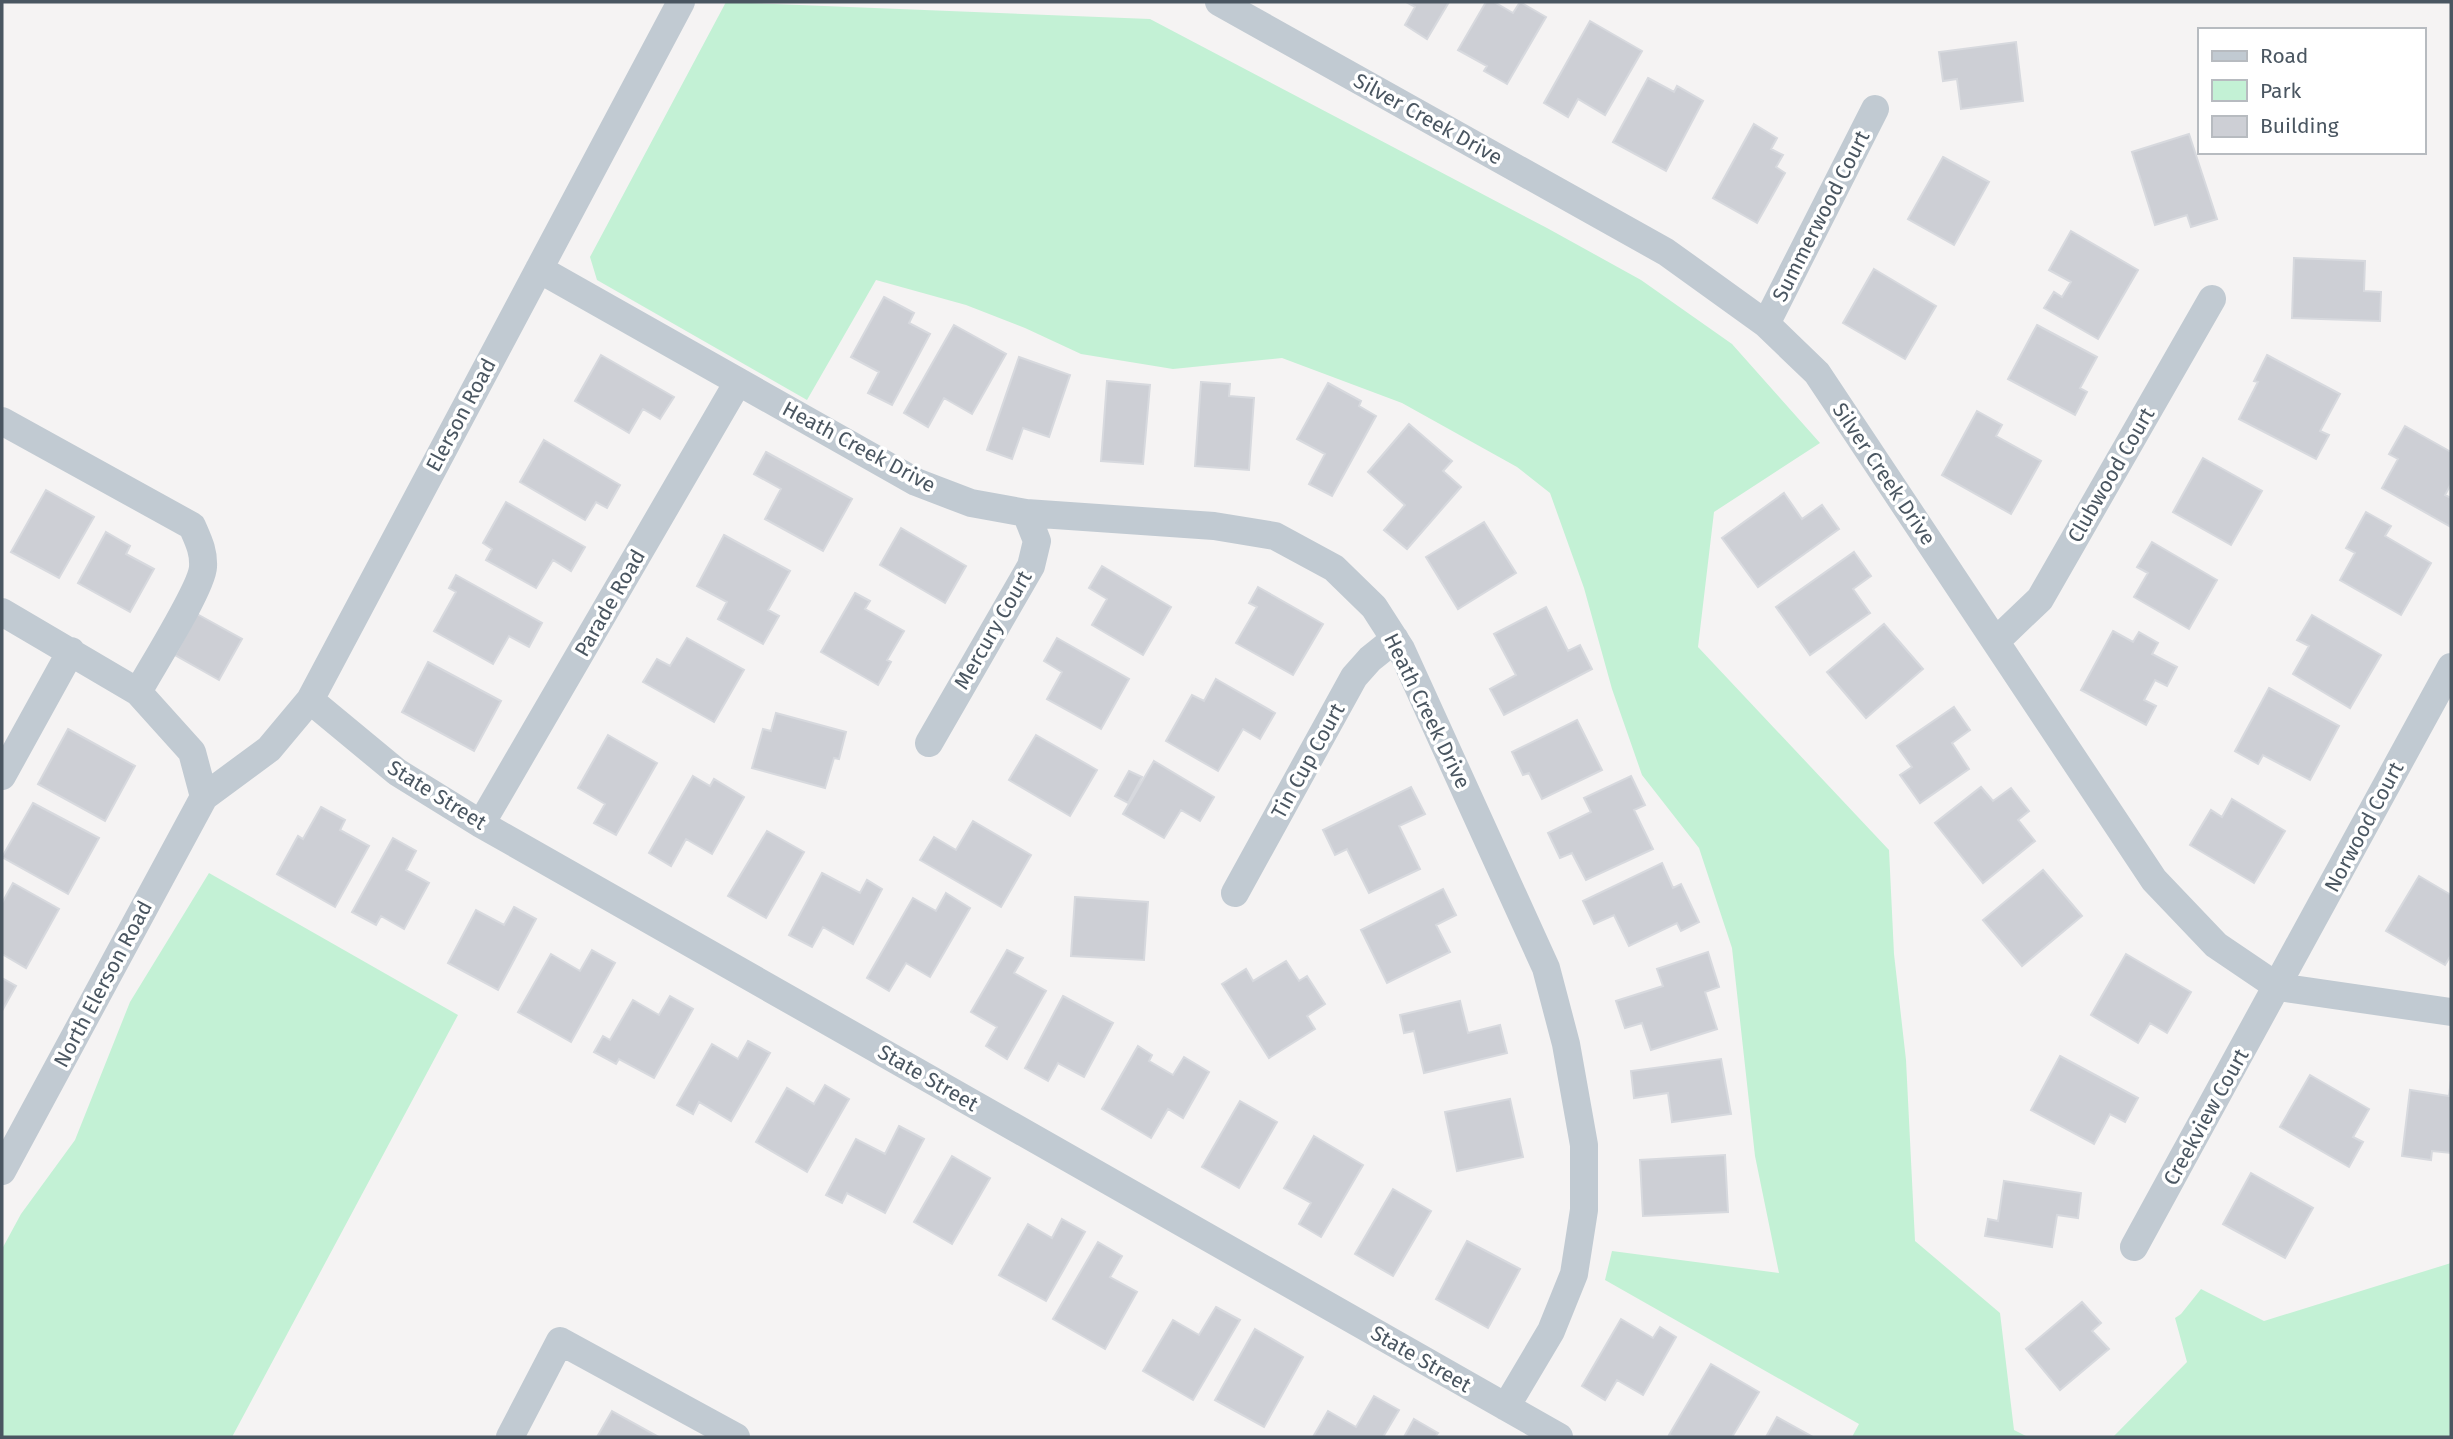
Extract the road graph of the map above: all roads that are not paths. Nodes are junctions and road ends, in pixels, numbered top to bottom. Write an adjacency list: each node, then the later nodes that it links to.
1 (681, 2): 4 (street, Elerson Road)
2 (1219, 2): 6 (street, Silver Creek Drive)
3 (1875, 109): 6 (street, Summerwood Court)
4 (539, 269): 7 (street, Heath Creek Drive); 16 (street, Elerson Road)
5 (2212, 299): 12 (street, Clubwood Court)
6 (1766, 324): 12 (street, Silver Creek Drive)
7 (738, 382): 9 (street, Heath Creek Drive); 20 (street, Parade Road)
8 (2, 421): 15 (street)
9 (1026, 513): 11 (street, Heath Creek Drive); 17 (street, Mercury Court)
10 (2, 612): 13 (street)
11 (1395, 639): 21 (street, Tin Cup Court); 26 (street, Heath Creek Drive)
12 (1996, 641): 22 (street, Silver Creek Drive)
13 (71, 651): 15 (street); 18 (street)
14 (2451, 667): 22 (street, Norwood Court)
15 (138, 692): 19 (street)
16 (310, 700): 19 (street, Elerson Road); 20 (street, State Street)
17 (929, 743)
18 (2, 776)
19 (204, 797): 24 (street, North Elerson Road)
20 (481, 824): 26 (street, State Street)
21 (1235, 893)
22 (2278, 987): 23 (street, Silver Creek Drive); 25 (street, Creekview Court)
23 (2451, 1012)
24 (2, 1171)
25 (2134, 1247)
26 (1506, 1407): 29 (street, State Street)
27 (510, 1437): 28 (street)
28 (736, 1437)
29 (1559, 1437)

